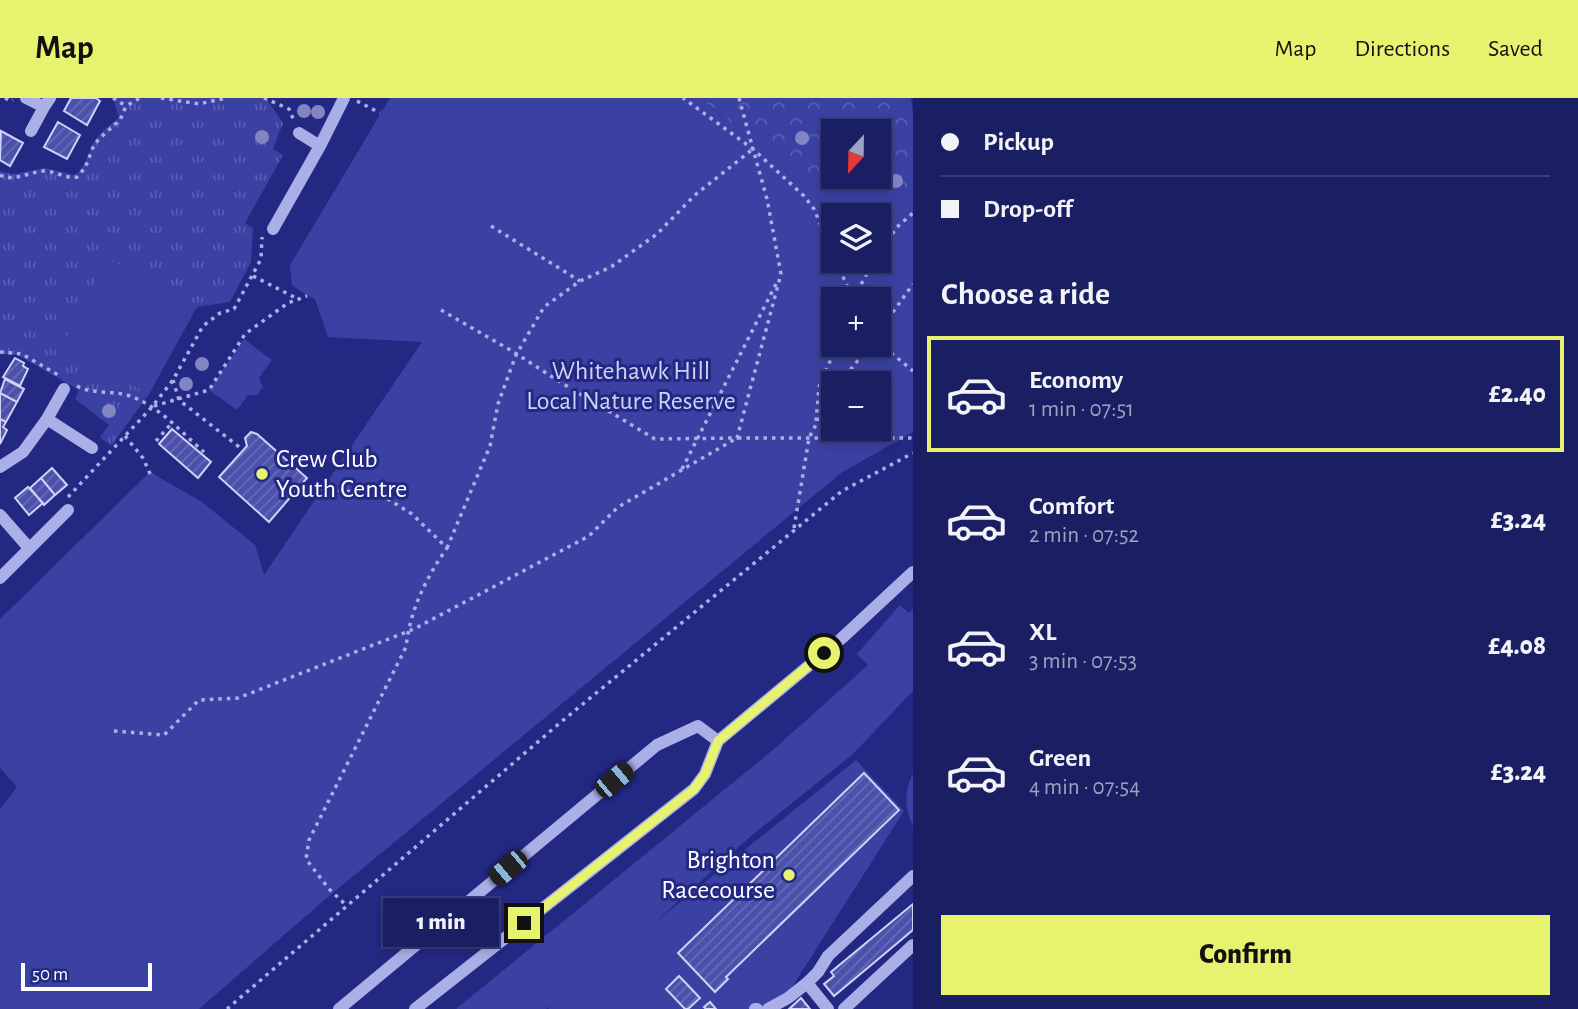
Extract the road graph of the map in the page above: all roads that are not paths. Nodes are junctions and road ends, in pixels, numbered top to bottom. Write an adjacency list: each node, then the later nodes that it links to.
1 (26, 98): 3 (street)
2 (344, 98): 6 (street)
3 (47, 103): 4 (street)
4 (31, 131)
5 (299, 133): 6 (street)
6 (320, 146): 7 (street)
7 (273, 229)
8 (64, 389): 9 (street)
9 (47, 419): 10 (street); 11 (street)
10 (92, 448)
11 (0, 467)
12 (68, 510): 14 (street)
13 (0, 515): 14 (street)
14 (30, 548): 16 (street)
15 (913, 572): 17 (street)
16 (0, 578)
17 (718, 741): 21 (street); 22 (street)
18 (913, 876): 20 (street)
19 (913, 945): 25 (street)
20 (807, 983): 23 (street); 24 (street)
21 (339, 1009)
22 (415, 1009)
23 (768, 1009)
24 (828, 1009)
25 (844, 1009)

